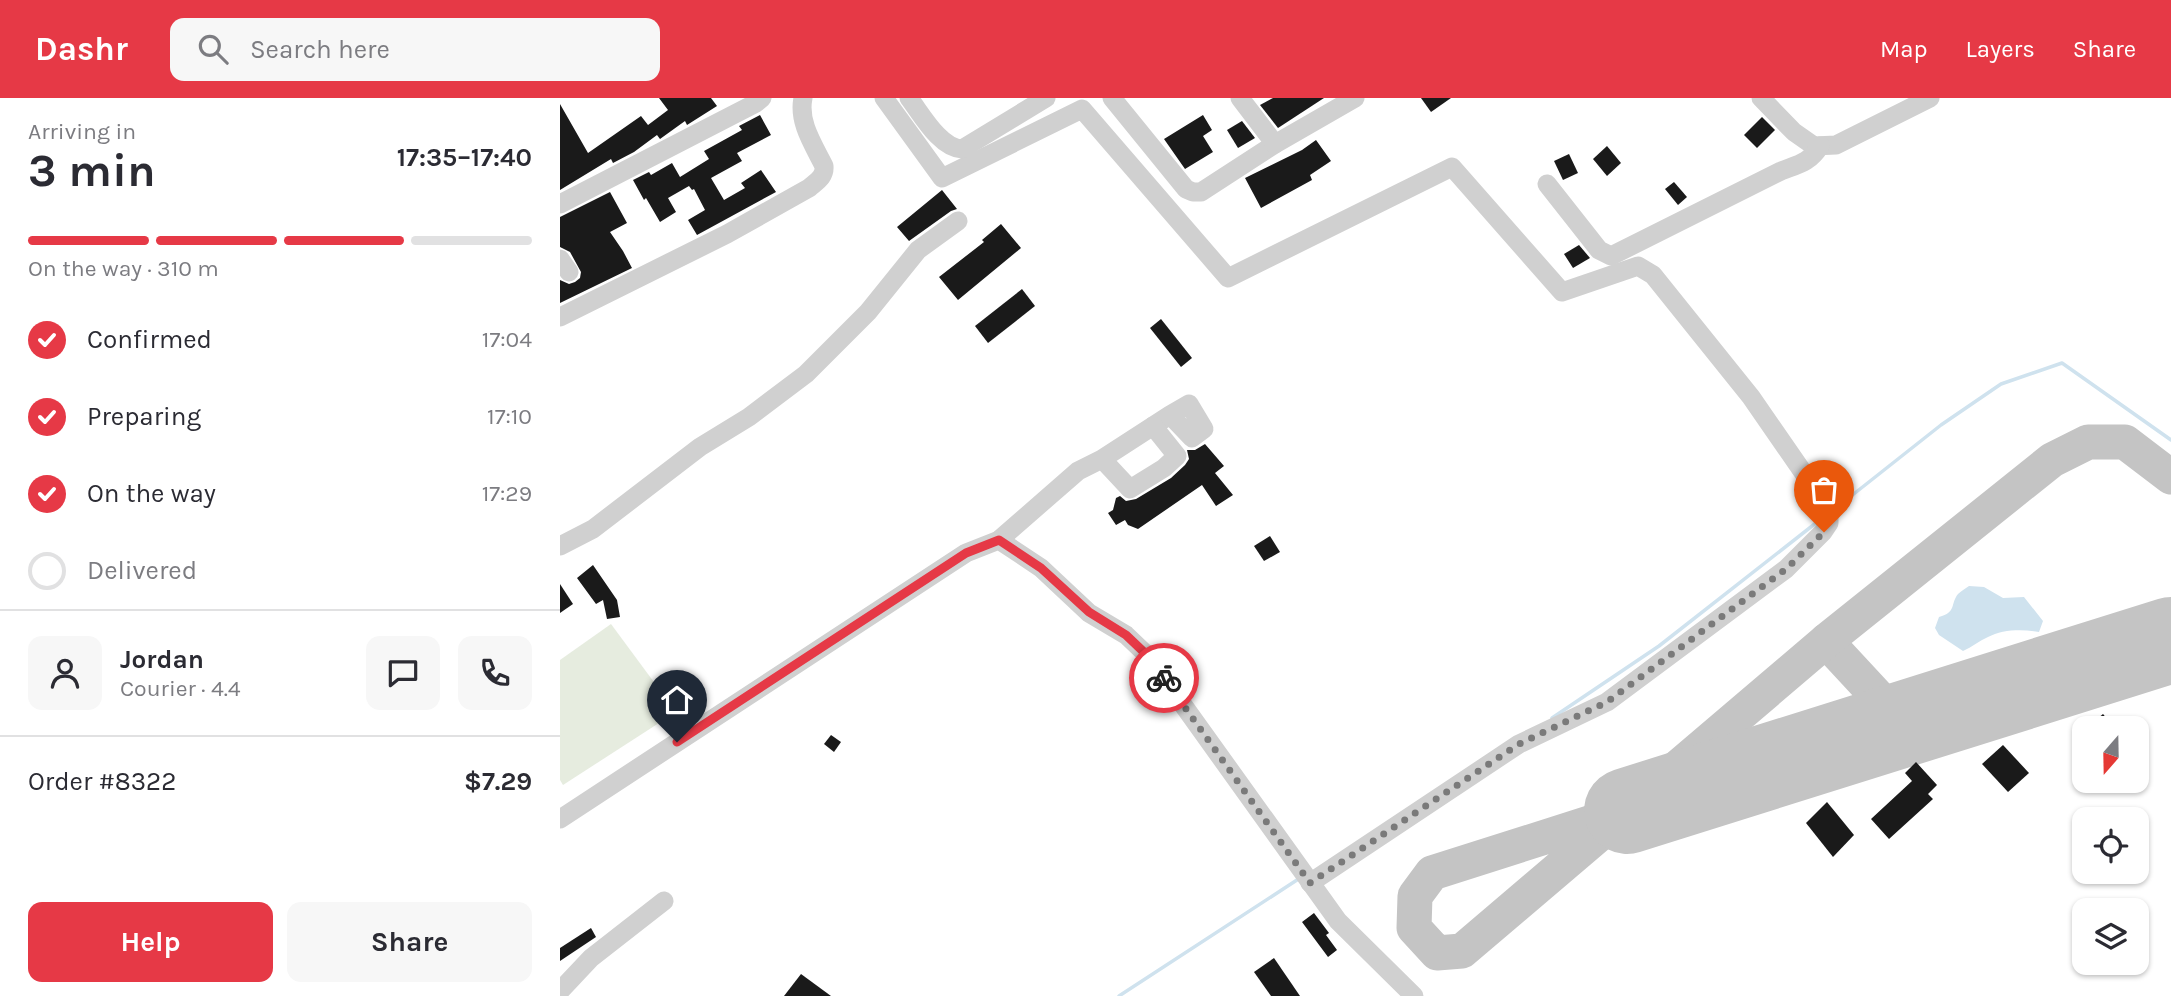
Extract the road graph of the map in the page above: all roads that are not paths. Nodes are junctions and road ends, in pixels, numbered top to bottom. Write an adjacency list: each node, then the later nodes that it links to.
1 (762, 98): 15 (street)
2 (803, 98): 17 (street)
3 (884, 98): 24 (street)
4 (909, 98): 5 (street)
5 (1046, 98)
6 (1112, 98): 12 (street)
7 (1240, 98): 12 (street)
8 (1355, 98): 11 (street)
9 (1761, 98): 13 (street)
10 (1930, 98): 13 (street)
11 (1333, 103): 12 (street)
12 (1275, 144)
13 (1820, 146): 14 (street)
14 (1547, 184)
15 (560, 205)
16 (958, 221): 22 (street)
17 (560, 317)
18 (1170, 415): 19 (street)
19 (1153, 426): 20 (street); 20 (street)
20 (1101, 458): 21 (street)
21 (999, 540): 23 (street); 24 (street)
22 (560, 546)
23 (560, 819)
24 (1306, 877): 27 (street)
25 (664, 901): 26 (street)
26 (560, 990)
27 (1414, 996)

